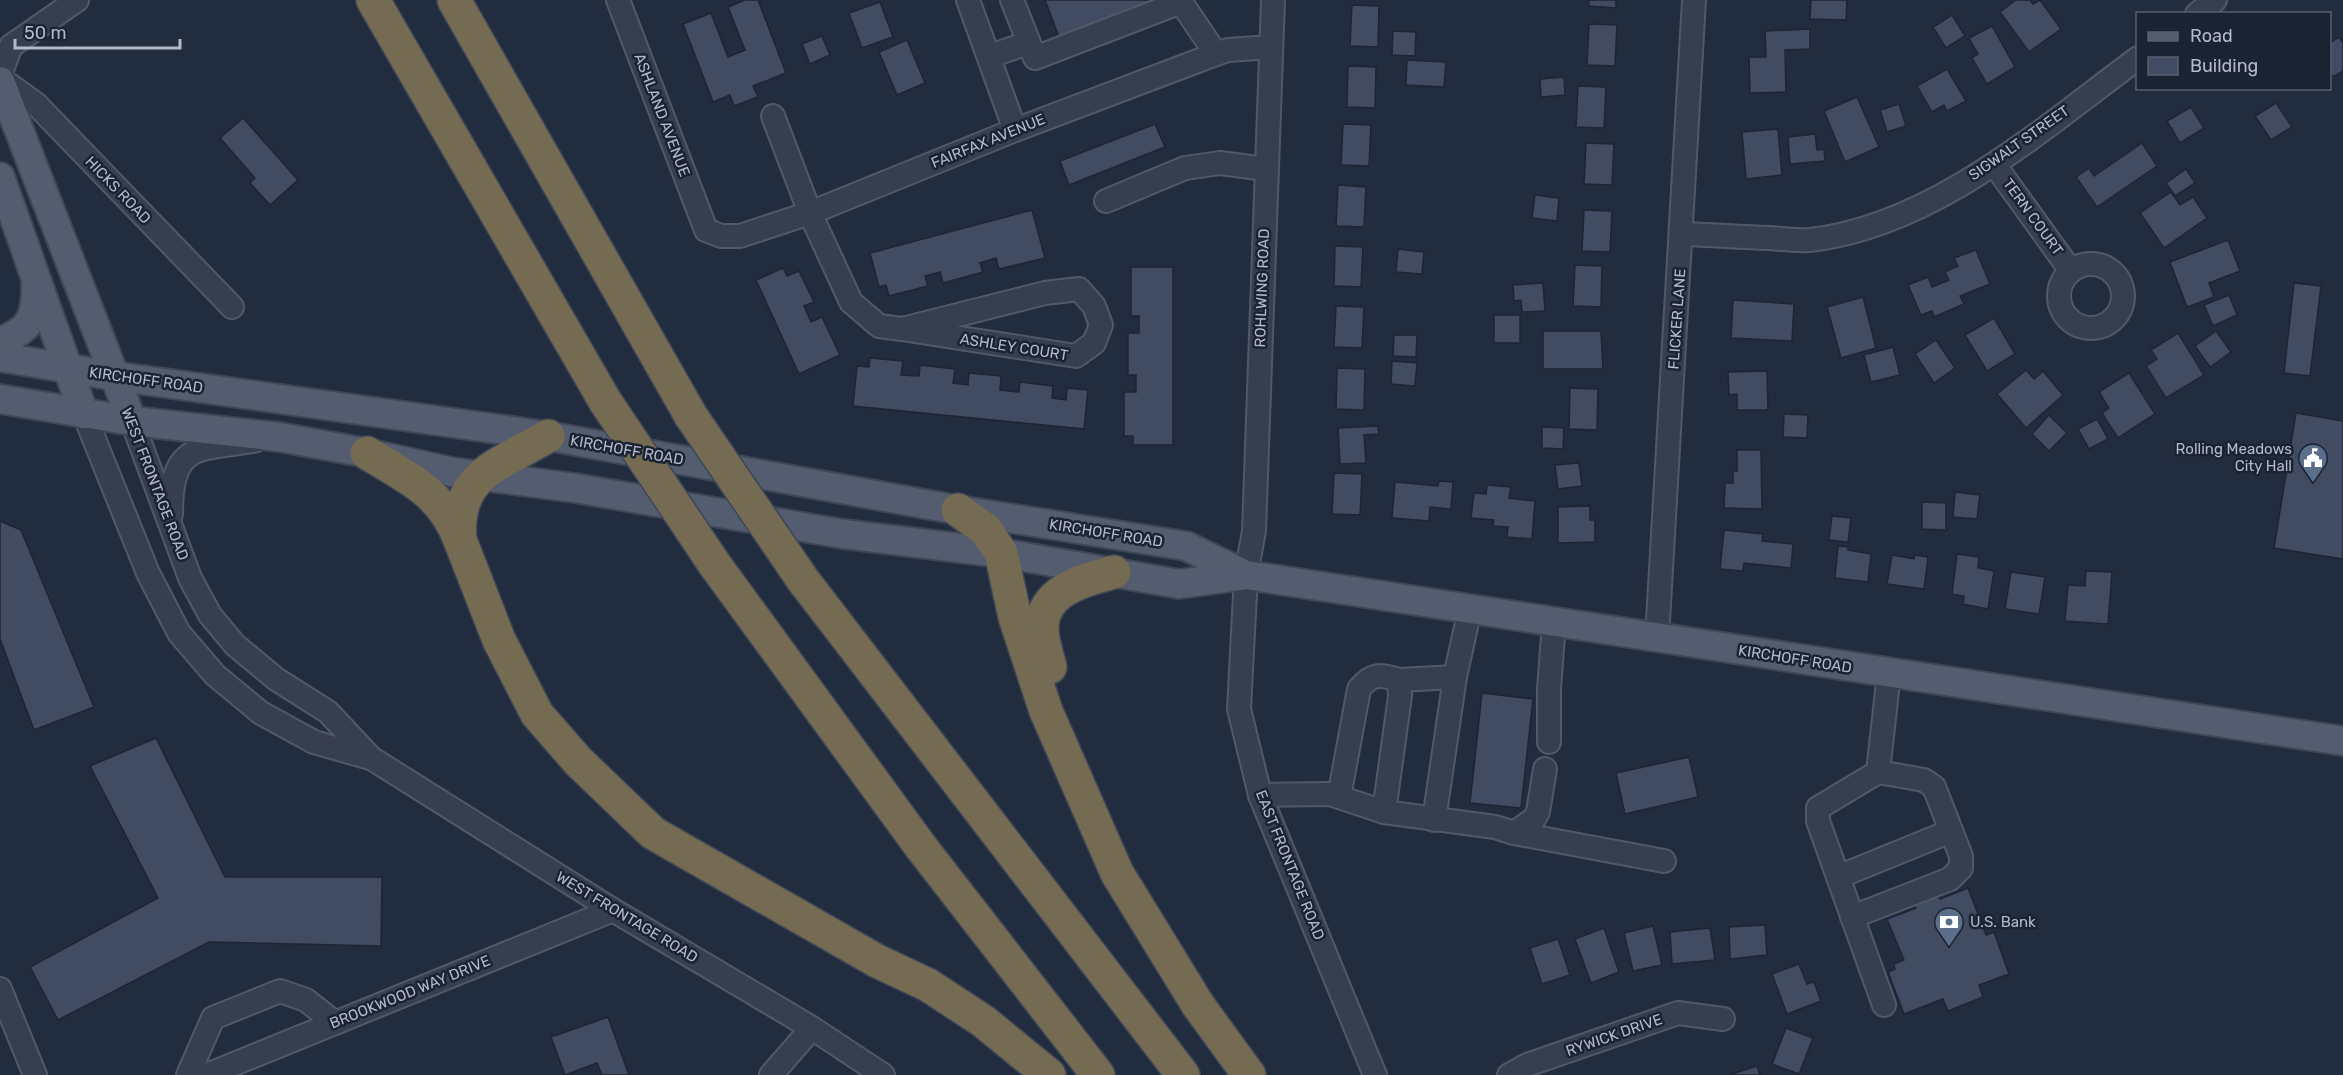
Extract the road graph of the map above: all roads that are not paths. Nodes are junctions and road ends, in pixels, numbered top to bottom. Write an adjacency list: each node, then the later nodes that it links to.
1 (77, 0): 17 (street)
2 (374, 0): 82 (highway, bridge)
3 (454, 0): 83 (highway, bridge)
4 (618, 0): 26 (street, ASHLAND AVENUE)
5 (968, 0): 15 (street)
6 (1012, 0): 12 (street)
7 (1273, 0): 13 (street, ROHLWING ROAD)
8 (1694, 0): 27 (street, FLICKER LANE)
9 (2215, 0): 11 (street)
10 (1181, 1): 12 (street); 14 (street)
11 (2200, 12)
12 (1028, 43): 15 (street)
13 (1271, 47): 14 (street, FAIRFAX AVENUE); 21 (street, ROHLWING ROAD)
14 (1216, 54): 19 (street, FAIRFAX AVENUE)
15 (990, 56): 19 (street)
16 (2136, 59): 20 (street, SIGWALT STREET)
17 (0, 78): 30 (street, HICKS ROAD); 35 (main road, WEST FRONTAGE ROAD)
18 (773, 116): 24 (street, ASHLEY COURT)
19 (1015, 129): 24 (street, FAIRFAX AVENUE)
20 (1994, 164): 27 (street, SIGWALT STREET); 28 (street, TERN COURT)
21 (1266, 169): 23 (street); 48 (street, ROHLWING ROAD)
22 (0, 177): 25 (main road, WEST FRONTAGE ROAD)
23 (1106, 201)
24 (810, 213): 26 (street, FAIRFAX AVENUE); 31 (street, ASHLEY COURT)
25 (9, 230): 29 (main road, WEST FRONTAGE ROAD)
26 (706, 230)
27 (1682, 234): 51 (street, FLICKER LANE)
28 (2071, 271)
29 (36, 277): 32 (main road); 34 (main road, WEST FRONTAGE ROAD)
30 (231, 307)
31 (902, 329): 31 (street, ASHLEY COURT)
32 (0, 342)
33 (0, 357): 34 (main road, KIRCHOFF ROAD)
34 (68, 368): 35 (main road, KIRCHOFF ROAD); 37 (main road, WEST FRONTAGE ROAD)
35 (114, 376): 38 (main road, WEST FRONTAGE ROAD); 39 (main road, KIRCHOFF ROAD)
36 (0, 399): 37 (main road, KIRCHOFF ROAD)
37 (84, 414): 38 (main road, KIRCHOFF ROAD); 57 (street, WEST FRONTAGE ROAD)
38 (132, 422): 40 (main road, KIRCHOFF ROAD); 44 (street, WEST FRONTAGE ROAD)
39 (548, 436): 42 (highway); 43 (main road, KIRCHOFF ROAD)
40 (279, 437): 41 (main road, KIRCHOFF ROAD); 44 (street)
41 (367, 453): 42 (main road, KIRCHOFF ROAD); 45 (highway)
42 (481, 476): 45 (highway); 46 (main road, KIRCHOFF ROAD)
43 (958, 510): 46 (highway); 48 (main road, KIRCHOFF ROAD)
44 (170, 525): 57 (street, WEST FRONTAGE ROAD)
45 (460, 540): 81 (highway)
46 (1001, 554): 47 (main road, KIRCHOFF ROAD); 60 (highway)
47 (1114, 572): 48 (main road, KIRCHOFF ROAD); 60 (highway)
48 (1246, 575): 49 (main road, KIRCHOFF ROAD); 61 (street, EAST FRONTAGE ROAD)
49 (1470, 609): 50 (main road, KIRCHOFF ROAD); 53 (street)
50 (1554, 622): 51 (main road, KIRCHOFF ROAD); 56 (street)
51 (1656, 638): 52 (main road, KIRCHOFF ROAD)
52 (1889, 673): 55 (main road, KIRCHOFF ROAD); 59 (street)
53 (1455, 677): 54 (street); 64 (street)
54 (1399, 680): 62 (street); 63 (street)
55 (2343, 741)
56 (1549, 742)
57 (371, 758): 69 (street, WEST FRONTAGE ROAD)
58 (1545, 769): 66 (street)
59 (1878, 772): 65 (street); 68 (street)
60 (1081, 791): 84 (highway)
61 (1260, 795): 62 (street); 85 (street, EAST FRONTAGE ROAD)
62 (1339, 797): 63 (street)
63 (1384, 812): 64 (street)
64 (1434, 820): 66 (street)
65 (1951, 831): 68 (street); 70 (street)
66 (1514, 833): 67 (street)
67 (1664, 861)
68 (1838, 877): 70 (street)
69 (613, 910): 74 (street, BROOKWOOD WAY DRIVE); 75 (street, WEST FRONTAGE ROAD)
70 (1852, 917): 72 (street)
71 (0, 989): 76 (street)
72 (1884, 1005)
73 (1724, 1019): 86 (street, RYWICK DRIVE)
74 (335, 1023): 77 (street); 78 (street, BROOKWOOD WAY DRIVE)
75 (812, 1028): 79 (street); 80 (street, WEST FRONTAGE ROAD)
76 (35, 1075)
77 (188, 1075)
78 (207, 1075)
79 (771, 1075)
80 (883, 1075)
81 (1049, 1075)
82 (1098, 1075)
83 (1183, 1075)
84 (1249, 1075)
85 (1375, 1075)
86 (1509, 1075)

